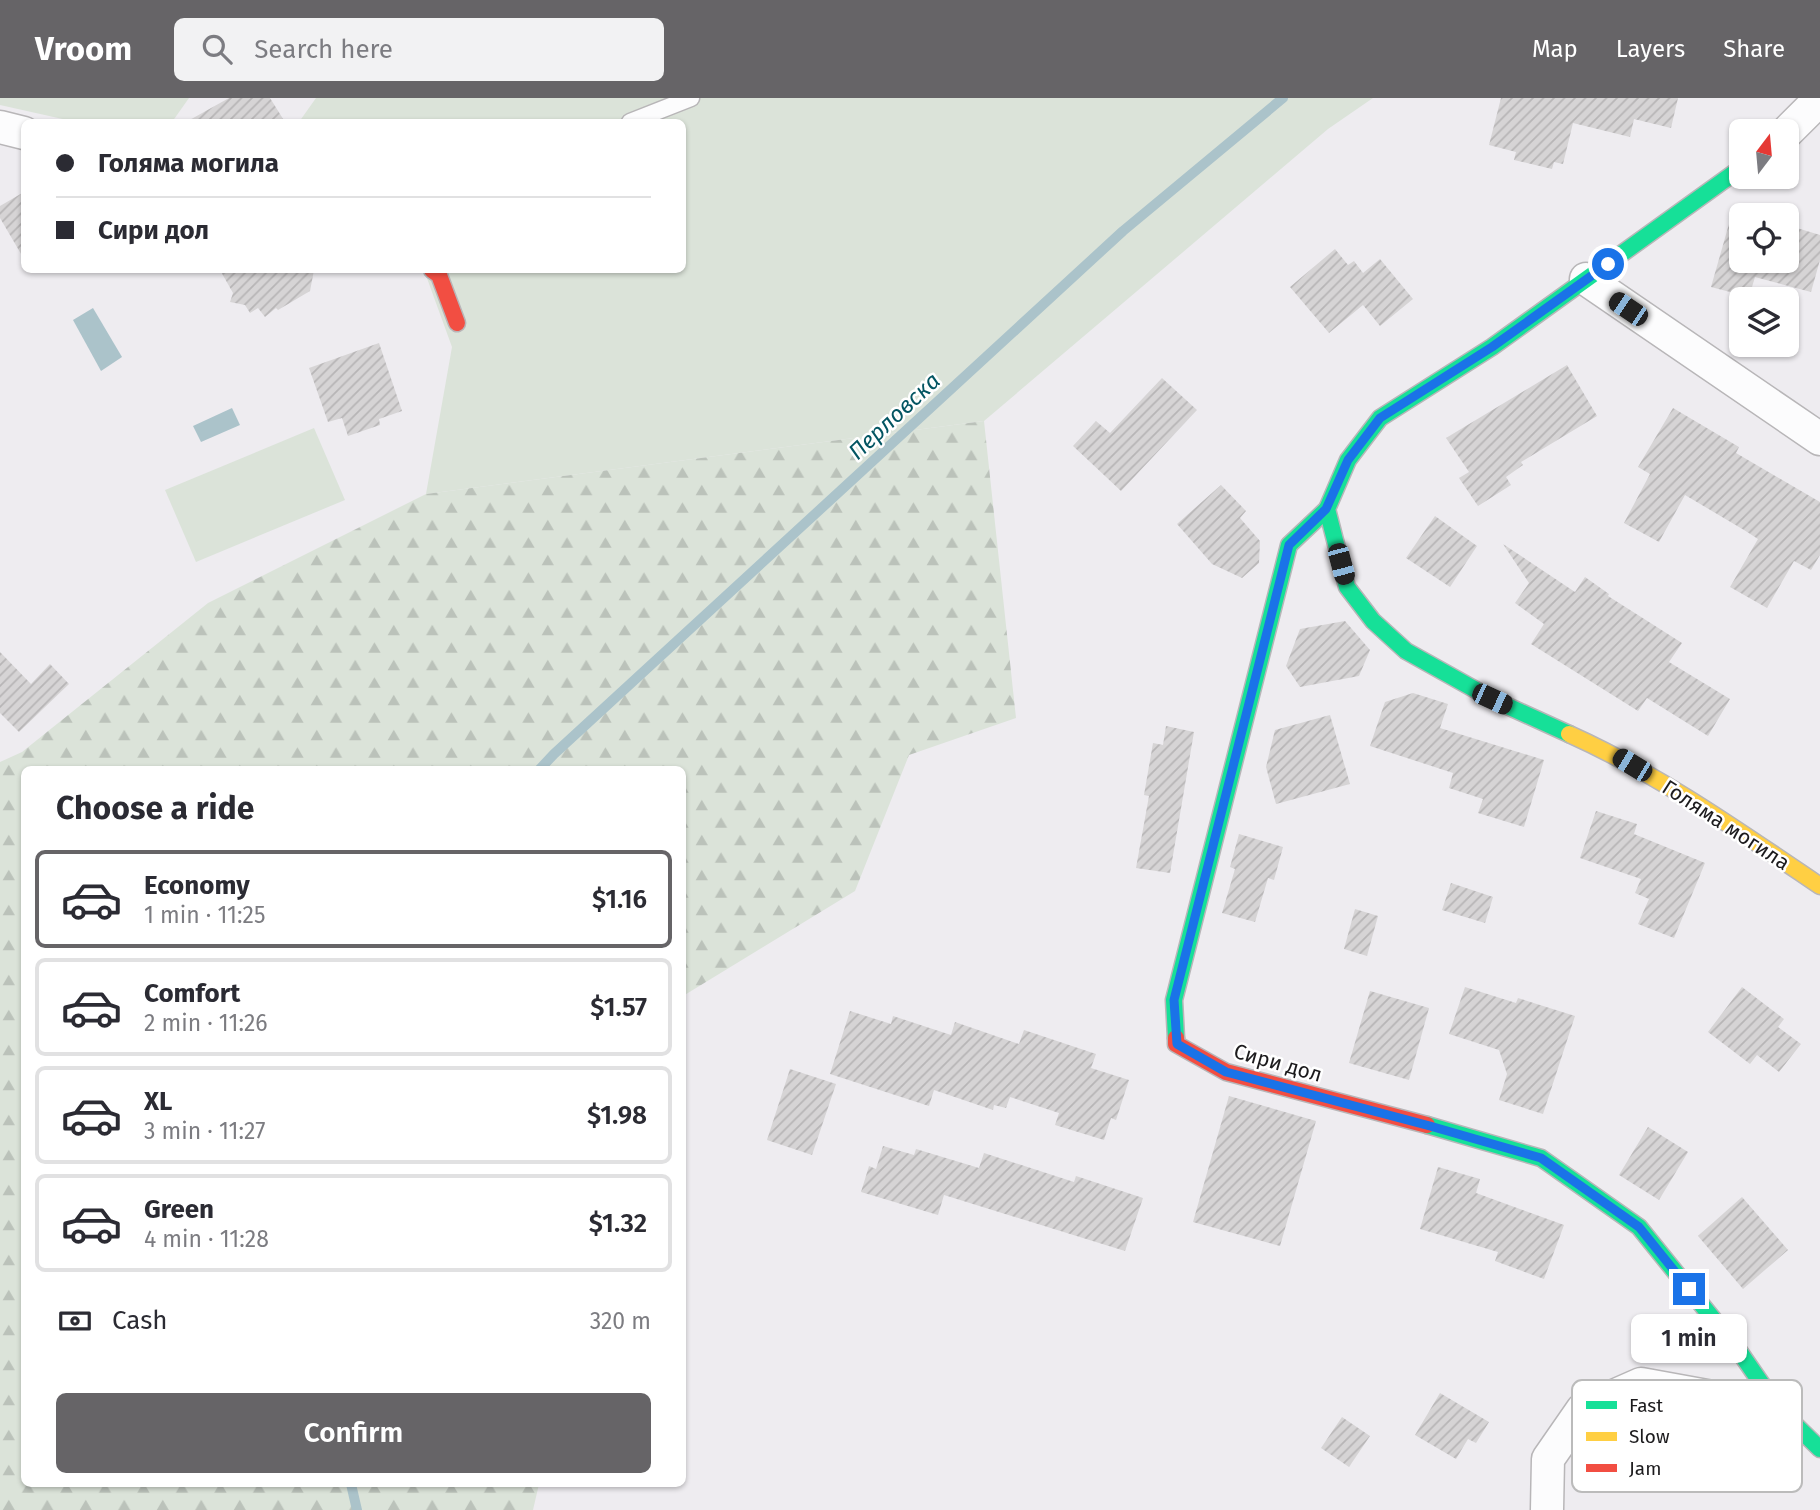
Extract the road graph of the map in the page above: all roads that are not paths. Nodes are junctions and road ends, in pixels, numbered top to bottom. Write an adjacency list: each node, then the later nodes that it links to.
1 (691, 98): 3 (lane)
2 (1820, 99): 4 (street)
3 (637, 119)
4 (1799, 120)
5 (0, 127): 6 (street)
6 (21, 132)
7 (1729, 177): 9 (street)
8 (436, 273): 10 (street)
9 (1586, 279): 11 (street); 12 (street)
10 (457, 323)
11 (1820, 439)
12 (1326, 509): 13 (street, Голяма могила); 14 (street, Сири дол)
13 (1820, 886)
14 (1759, 1380)
15 (1572, 1424): 18 (street)
16 (1802, 1431): 17 (street)
17 (1820, 1449)
18 (1546, 1510)

